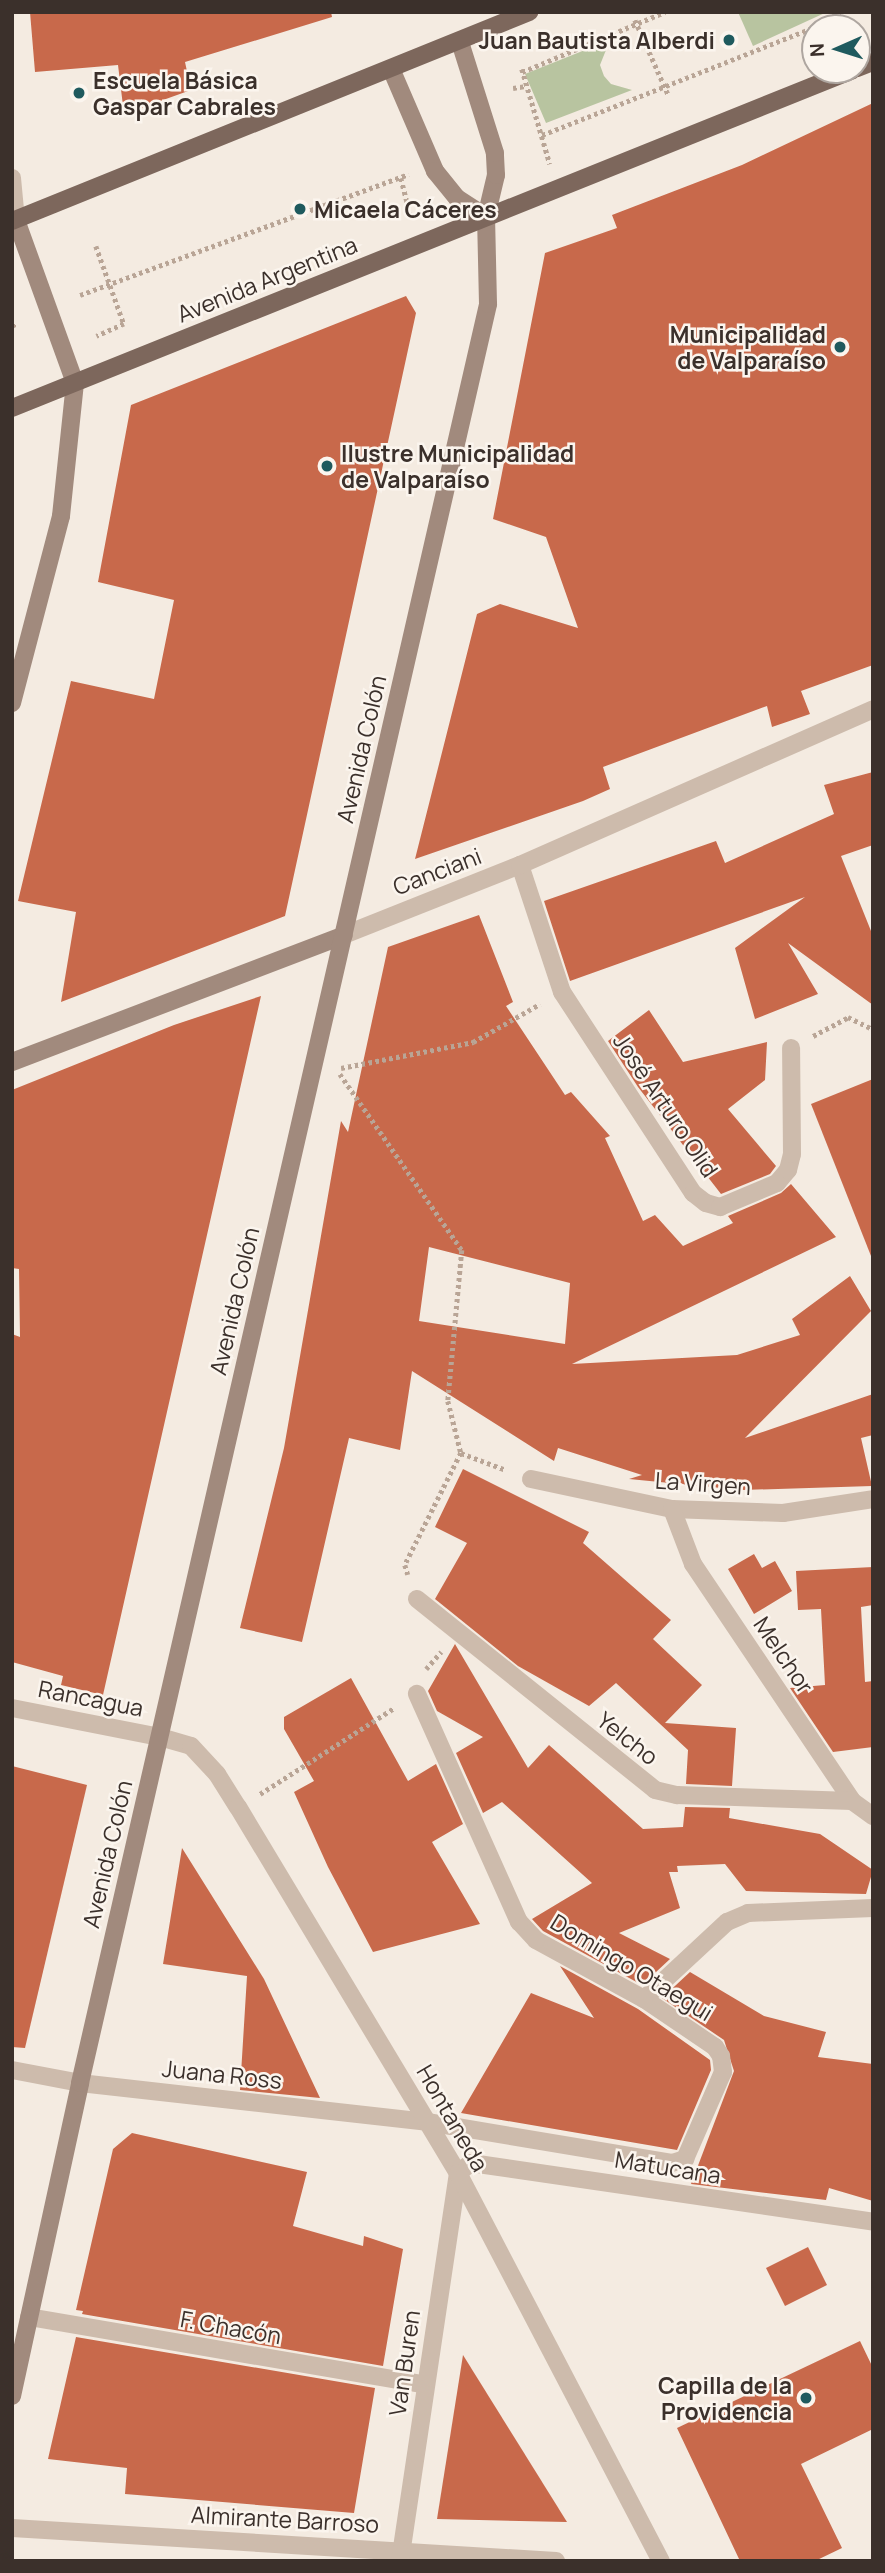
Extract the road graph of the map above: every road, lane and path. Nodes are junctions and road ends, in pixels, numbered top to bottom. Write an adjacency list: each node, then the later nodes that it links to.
1 (529, 12): 5 (main road)
2 (665, 12): 4 (path)
3 (840, 12): 9 (path)
4 (636, 22): 8 (path); 9 (path)
5 (460, 42): 6 (main road); 17 (main road, Avenida Colón)
6 (392, 71): 17 (main road); 18 (main road)
7 (818, 84): 16 (main road, Avenida Argentina)
8 (525, 86): 10 (path); 12 (path)
9 (664, 86): 11 (path); 12 (path)
10 (513, 88)
11 (668, 93)
12 (542, 135): 16 (path)
13 (415, 171): 15 (path)
14 (12, 178): 18 (street)
15 (401, 178): 19 (path); 21 (path)
16 (555, 189): 17 (main road, Avenida Argentina)
17 (486, 217): 19 (main road, Avenida Argentina); 29 (main road, Avenida Colón)
18 (14, 220): 24 (main road)
19 (416, 245): 24 (main road, Avenida Argentina)
20 (96, 246): 21 (path)
21 (110, 284): 22 (path); 23 (path)
22 (80, 295)
23 (97, 336)
24 (75, 383): 25 (main road, Avenida Argentina); 26 (main road)
25 (12, 408)
26 (12, 703)
27 (873, 709): 28 (street, Canciani)
28 (520, 865): 29 (street, Canciani); 30 (street, José Arturo Olid)
29 (344, 935): 33 (main road, Canciani); 42 (main road, Avenida Colón)
30 (562, 992): 32 (street, José Arturo Olid); 34 (path)
31 (873, 1029): 32 (path)
32 (791, 1048)
33 (12, 1062)
34 (461, 1453): 35 (path); 38 (path)
35 (531, 1479): 37 (street, La Virgen)
36 (873, 1499): 37 (street, La Virgen)
37 (672, 1509): 43 (street, Melchor)
38 (417, 1599): 39 (street, Yelcho)
39 (456, 1634): 40 (path); 43 (street, Yelcho)
40 (417, 1694): 44 (path); 47 (street, Domingo Otaegui)
41 (12, 1707): 42 (street, Rancagua)
42 (160, 1737): 44 (street, Hontaneda); 49 (main road, Avenida Colón)
43 (852, 1801): 45 (street, Melchor)
44 (238, 1807): 50 (street, Hontaneda)
45 (873, 1816)
46 (873, 1908): 47 (street)
47 (644, 1999): 50 (street, Domingo Otaegui)
48 (12, 2070): 49 (street, Juana Ross)
49 (80, 2083): 50 (street, Juana Ross); 53 (main road, Avenida Colón)
50 (427, 2122): 51 (street, Hontaneda)
51 (458, 2173): 52 (street, Matucana); 54 (street, Van Buren); 59 (street, Hontaneda)
52 (873, 2222)
53 (29, 2317): 54 (street, F. Chacón); 55 (main road, Avenida Colón)
54 (425, 2385): 57 (street, Van Buren)
55 (12, 2396)
56 (12, 2528): 57 (street, Almirante Barroso)
57 (401, 2555): 58 (street, Almirante Barroso)
58 (556, 2561)
59 (661, 2561)

